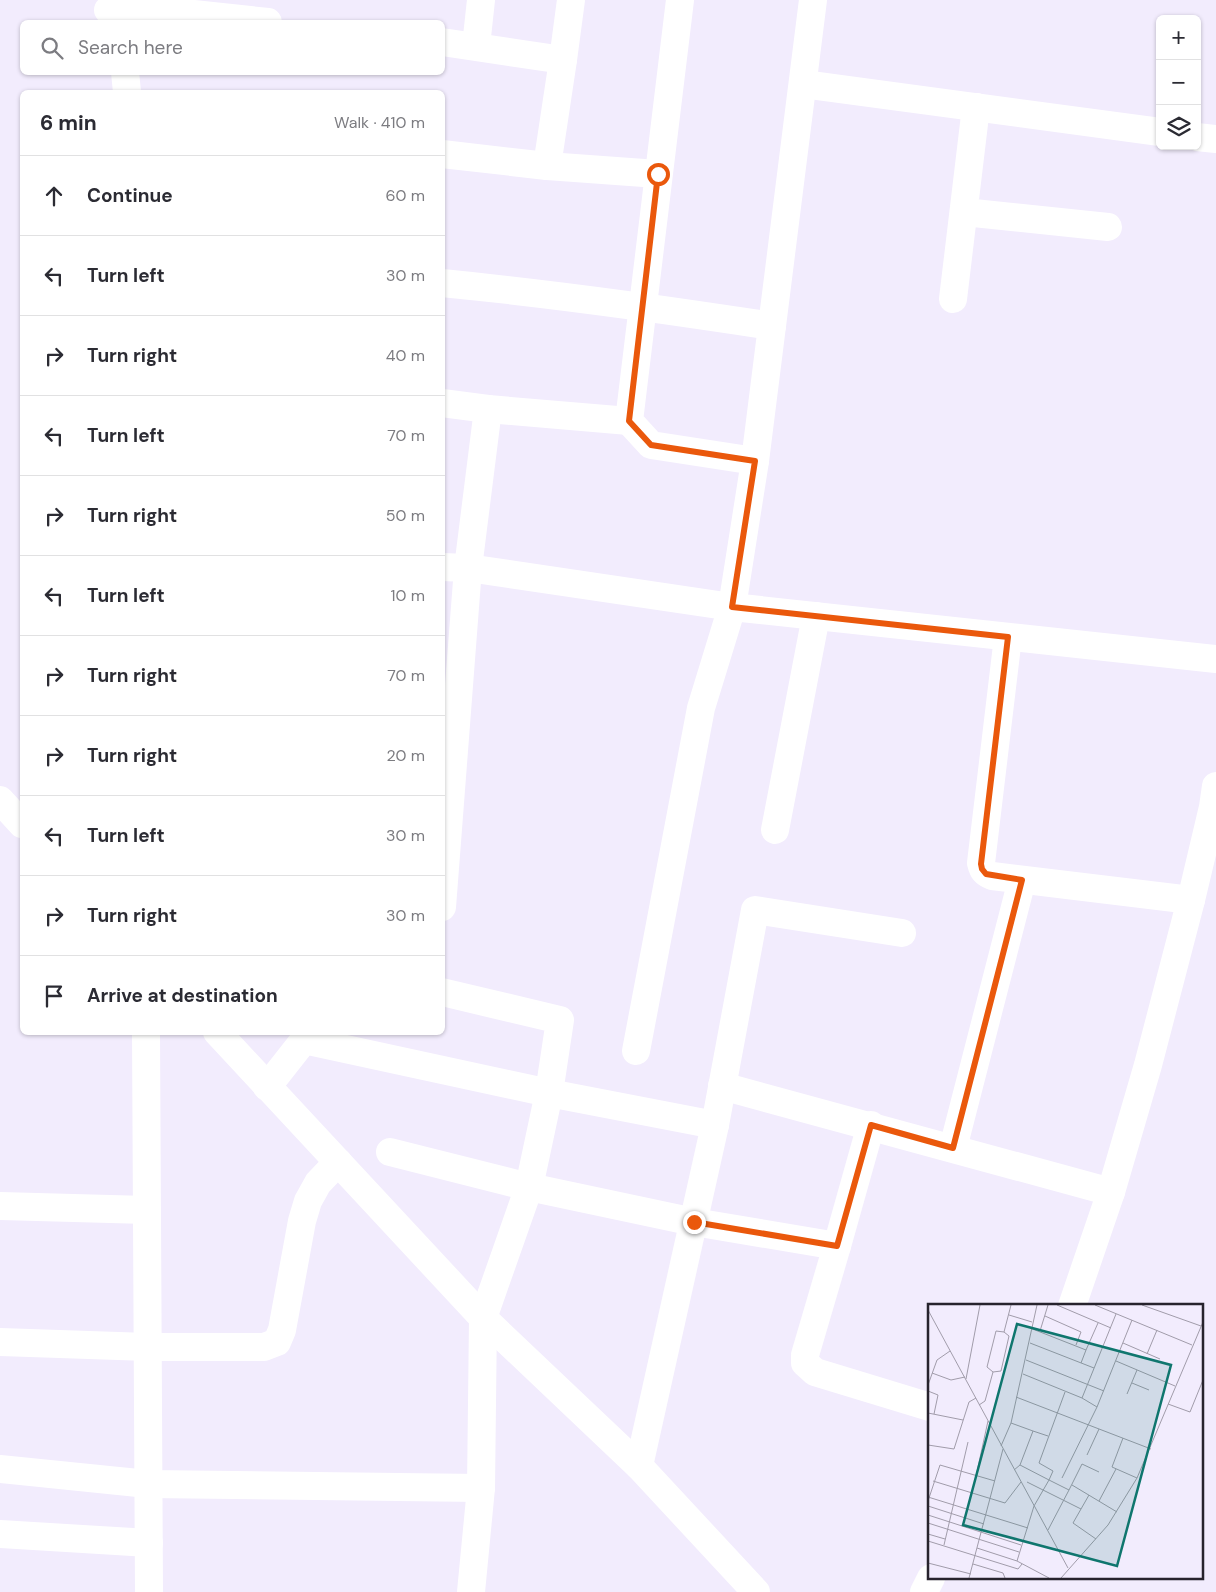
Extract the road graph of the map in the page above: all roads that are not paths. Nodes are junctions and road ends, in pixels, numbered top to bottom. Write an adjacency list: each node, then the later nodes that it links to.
1 (481, 0): 9 (street)
2 (572, 0): 10 (street)
3 (680, 0): 20 (street)
4 (813, 0): 12 (street)
5 (185, 7): 6 (street); 7 (street)
6 (111, 11)
7 (257, 20)
8 (445, 42): 9 (street)
9 (476, 46): 10 (street)
10 (563, 60): 19 (street)
11 (125, 75): 13 (street)
12 (803, 84): 14 (street); 26 (street)
13 (127, 90)
14 (976, 107): 15 (street); 21 (street)
15 (1156, 131)
16 (1201, 137): 17 (street)
17 (1216, 139)
18 (445, 154): 19 (street)
19 (547, 166): 20 (street)
20 (658, 174): 25 (street)
21 (964, 212): 22 (street); 24 (street)
22 (1108, 227)
23 (445, 283): 25 (street)
24 (954, 299)
25 (642, 306): 26 (street); 29 (street)
26 (772, 326): 30 (street)
27 (445, 403): 28 (street)
28 (488, 409): 29 (street); 31 (street)
29 (629, 421): 30 (street)
30 (755, 461): 32 (street)
31 (455, 567): 32 (street); 36 (street)
32 (732, 607): 33 (street); 49 (street)
33 (816, 616): 34 (street); 40 (street)
34 (1008, 637): 35 (street); 42 (street)
35 (1216, 659)
36 (448, 770): 41 (street)
37 (1216, 786): 43 (street)
38 (0, 800): 39 (street)
39 (20, 822)
40 (775, 830)
41 (445, 838)
42 (1022, 880): 43 (street); 55 (street)
43 (1191, 900): 59 (street)
44 (902, 934): 51 (street)
45 (445, 993): 52 (street)
46 (146, 1035): 61 (street)
47 (220, 1035): 50 (street)
48 (305, 1036): 50 (street); 52 (street)
49 (636, 1051)
50 (267, 1086): 57 (street)
51 (722, 1086): 53 (street); 54 (street)
52 (549, 1093): 53 (street); 58 (street)
53 (715, 1125): 62 (street)
54 (871, 1125): 55 (street); 63 (street)
55 (953, 1148): 59 (street)
56 (390, 1152): 58 (street)
57 (338, 1162): 65 (street); 67 (street)
58 (529, 1187): 62 (street); 65 (street)
59 (1111, 1192): 64 (street)
60 (0, 1206): 61 (street)
61 (147, 1210): 67 (street)
62 (694, 1222): 63 (street); 69 (street)
63 (837, 1246): 68 (street)
64 (1073, 1304)
65 (483, 1318): 69 (street); 72 (street)
66 (0, 1342): 67 (street)
67 (148, 1348): 71 (street)
68 (928, 1406)
69 (639, 1466): 78 (street)
70 (0, 1468): 71 (street)
71 (148, 1484): 72 (street); 74 (street)
72 (481, 1488): 77 (street)
73 (0, 1534): 74 (street)
74 (149, 1543): 76 (street)
75 (930, 1580): 79 (street)
76 (149, 1592)
77 (471, 1592)
78 (756, 1592)
79 (924, 1592)

